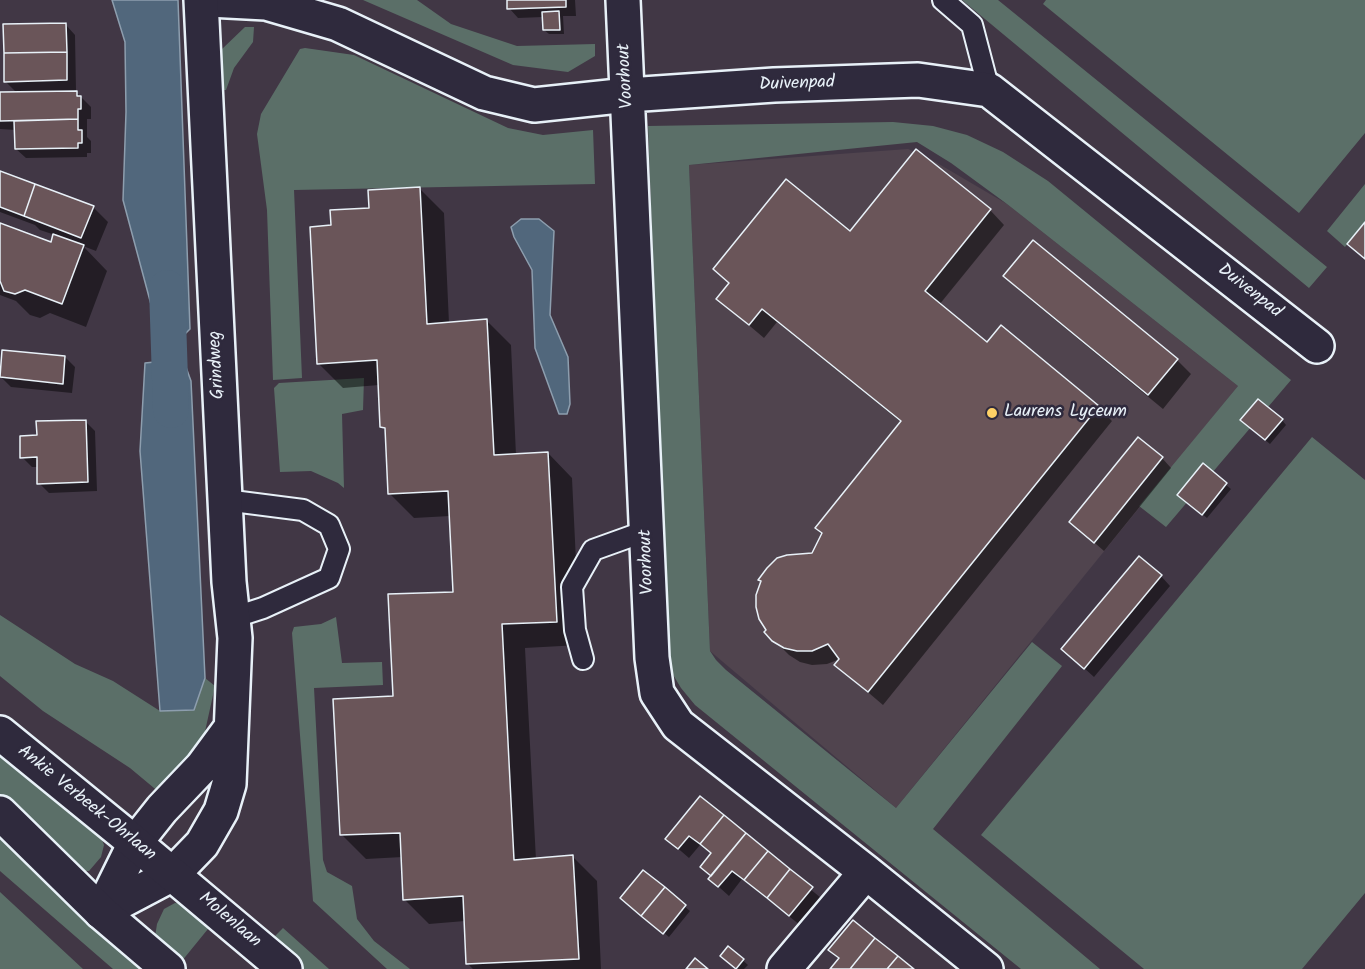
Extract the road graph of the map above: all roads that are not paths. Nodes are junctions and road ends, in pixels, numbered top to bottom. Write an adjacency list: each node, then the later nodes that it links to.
1 (201, 0): 8 (street, Grindweg)
2 (209, 0): 6 (street, Duivenpad)
3 (623, 0): 6 (street, Voorhout)
4 (943, 0): 5 (lane)
5 (988, 90): 6 (street, Duivenpad); 7 (street, Duivenpad)
6 (628, 95): 9 (street, Voorhout)
7 (1317, 346)
8 (225, 500): 10 (street, Grindweg); 10 (lane)
9 (646, 531): 11 (lane); 16 (street, Voorhout)
10 (232, 618): 12 (street, Grindweg)
11 (583, 659)
12 (230, 729): 15 (street); 17 (street, Grindweg)
13 (0, 733): 15 (street, Ankie Verbeek-Ohrlaan)
14 (0, 813): 18 (street)
15 (135, 843): 17 (street, Ankie Verbeek-Ohrlaan); 18 (street)
16 (867, 872): 21 (street); 22 (street, Voorhout)
17 (173, 874): 18 (street, Grindweg); 20 (street, Molenlaan)
18 (102, 912): 19 (street)
19 (168, 969)
20 (285, 969)
21 (783, 969)
22 (986, 969)

